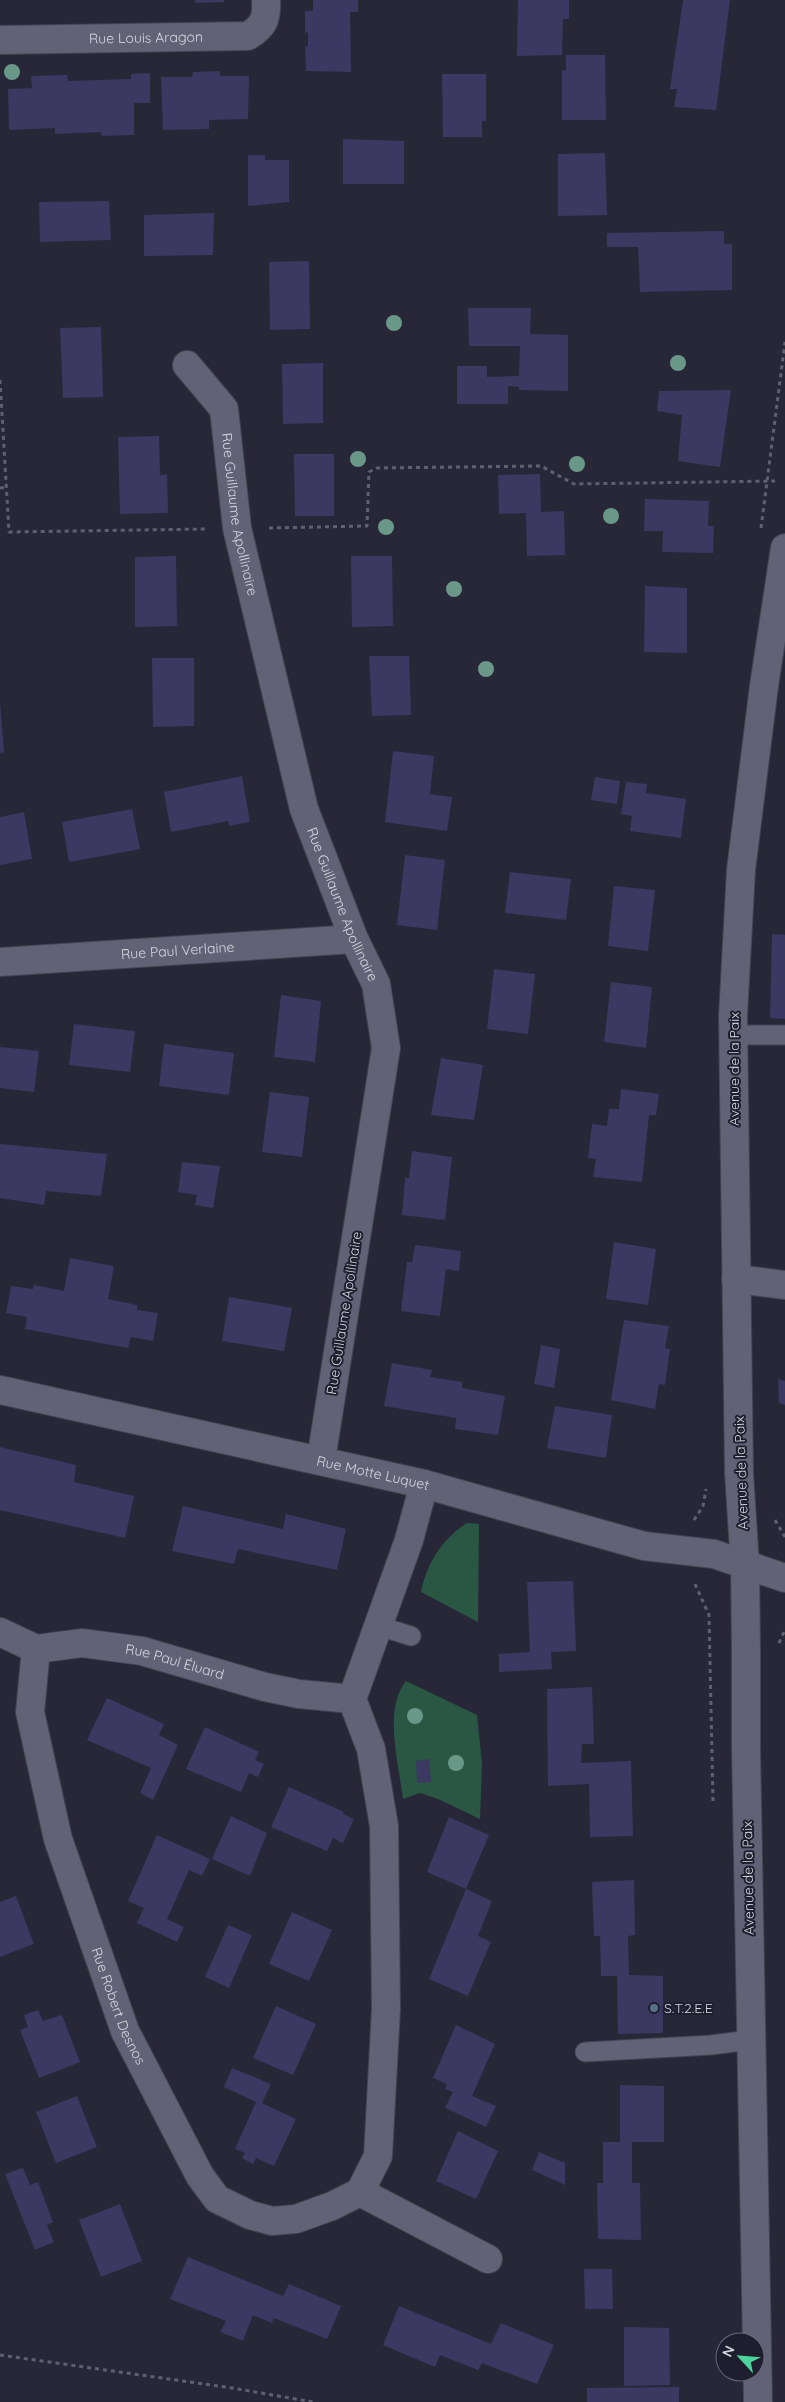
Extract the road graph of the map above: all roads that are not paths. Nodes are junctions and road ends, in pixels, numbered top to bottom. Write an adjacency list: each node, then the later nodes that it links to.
1 (266, 0): 2 (street, Rue Louis Aragon)
2 (0, 40)
3 (187, 365): 6 (street, Rue Guillaume Apollinaire)
4 (785, 548): 5 (street, Avenue de la Paix)
5 (780, 624): 8 (street, Avenue de la Paix)
6 (354, 939): 7 (street, Rue Paul Verlaine); 13 (street, Rue Guillaume Apollinaire)
7 (0, 962)
8 (733, 1035): 9 (lane); 10 (street, Avenue de la Paix)
9 (785, 1035)
10 (736, 1279): 11 (street); 15 (street, Avenue de la Paix)
11 (785, 1284)
12 (0, 1390): 13 (street, Rue Motte Luquet)
13 (321, 1460): 14 (street, Rue Motte Luquet)
14 (424, 1484): 15 (street, Rue Motte Luquet); 17 (street)
15 (745, 1565): 16 (street, Rue Motte Luquet); 22 (street, Avenue de la Paix)
16 (785, 1578)
17 (379, 1626): 19 (lane); 21 (street)
18 (0, 1632): 20 (street)
19 (411, 1636)
20 (36, 1649): 21 (street, Rue Paul Éluard); 24 (street, Rue Robert Desnos)
21 (352, 1700): 24 (street)
22 (750, 2040): 23 (lane); 26 (street, Avenue de la Paix)
23 (585, 2052)
24 (360, 2192): 25 (street)
25 (488, 2259)
26 (758, 2402)

